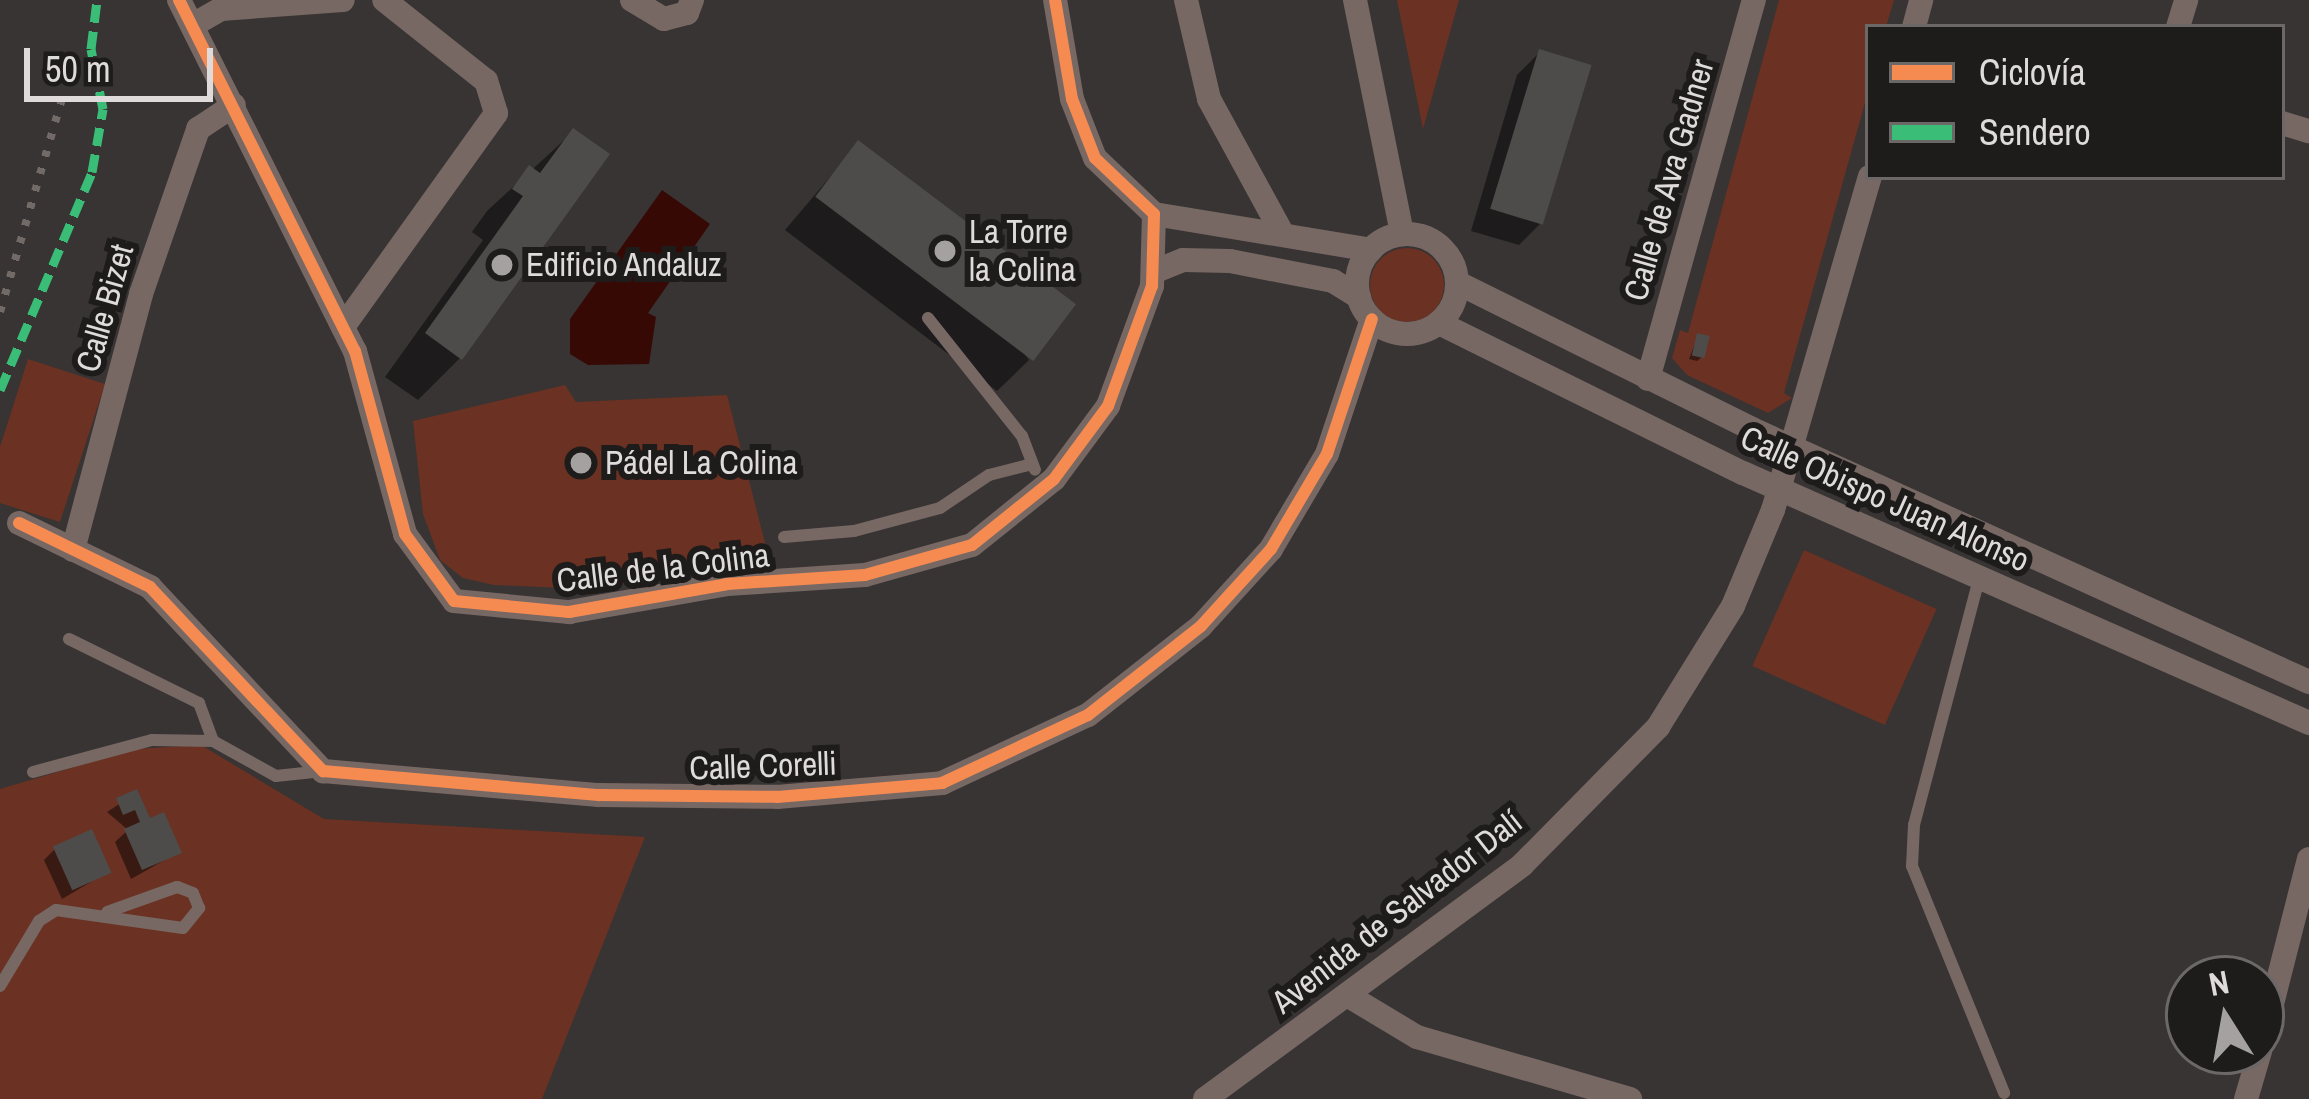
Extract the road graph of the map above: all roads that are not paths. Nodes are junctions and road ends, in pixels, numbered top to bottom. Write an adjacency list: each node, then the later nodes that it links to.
1 (178, 0): 11 (street, Calle de la Colina)
2 (344, 0): 10 (street)
3 (384, 0): 23 (street)
4 (632, 0): 5 (street)
5 (692, 0)
6 (1055, 0): 14 (street)
7 (1186, 0): 15 (street)
8 (1354, 0): 16 (street)
9 (1754, 0): 24 (street, Calle de Ava Gadner)
10 (218, 4): 11 (street)
11 (193, 26): 12 (street, Calle de la Colina)
12 (234, 105): 23 (street, Calle de la Colina); 30 (street, Calle Bizet)
13 (1869, 180): 25 (street, Avenida de Salvador Dalí)
14 (1154, 214): 15 (street); 18 (street, Calle de la Colina)
15 (1282, 232): 17 (street)
16 (1402, 234): 17 (street); 19 (street)
17 (1371, 250): 20 (street)
18 (1154, 272): 20 (street); 26 (street, Calle de la Colina)
19 (1458, 283): 22 (street); 24 (street, Calle Obispo Juan Alonso)
20 (1366, 308): 22 (street); 38 (street, Calle Corelli)
21 (928, 318): 26 (lane)
22 (1439, 323): 27 (street, Calle Obispo Juan Alonso)
23 (343, 327): 26 (street, Calle de la Colina)
24 (1648, 379): 25 (street, Calle Obispo Juan Alonso)
25 (1792, 448): 27 (street, Avenida de Salvador Dalí); 33 (street, Calle Obispo Juan Alonso)
26 (1037, 476): 29 (lane)
27 (1781, 488): 31 (street, Calle Obispo Juan Alonso); 44 (street, Avenida de Salvador Dalí)
28 (19, 523): 30 (street)
29 (784, 537)
30 (73, 550): 38 (street)
31 (1979, 579): 36 (street, Calle Obispo Juan Alonso); 45 (lane)
32 (69, 639): 37 (lane)
33 (2276, 664): 34 (street); 35 (street, Calle Obispo Juan Alonso)
34 (2309, 665)
35 (2309, 682)
36 (2309, 723)
37 (213, 741): 38 (lane); 39 (lane)
38 (323, 771)
39 (33, 772)
40 (2309, 859): 42 (street)
41 (107, 912): 41 (lane); 43 (lane)
42 (2284, 955)
43 (0, 986)
44 (1347, 995): 46 (street, Avenida de Salvador Dalí); 47 (street)
45 (2004, 1093)
46 (1205, 1099)
47 (1630, 1099)

